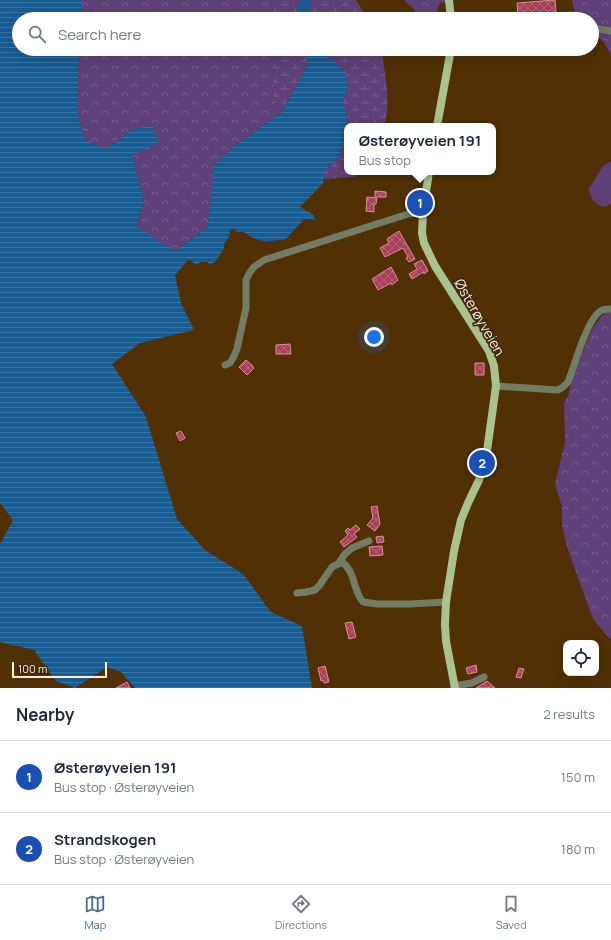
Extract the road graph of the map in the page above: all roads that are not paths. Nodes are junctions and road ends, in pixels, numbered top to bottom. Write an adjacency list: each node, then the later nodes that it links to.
1 (449, 0): 2 (main road)
2 (450, 12)
3 (599, 29): 4 (street)
4 (611, 31)
5 (450, 56): 6 (main road)
6 (438, 123)
7 (429, 175): 8 (main road, Østerøyveien)
8 (423, 212): 10 (street); 11 (main road, Østerøyveien)
9 (611, 309): 11 (street)
10 (225, 365)
11 (496, 386): 15 (main road, Østerøyveien)
12 (369, 541): 13 (street)
13 (338, 564): 14 (street); 15 (street)
14 (297, 593)
15 (446, 602): 17 (main road, Østerøyveien)
16 (484, 677): 17 (street)
17 (454, 687)

